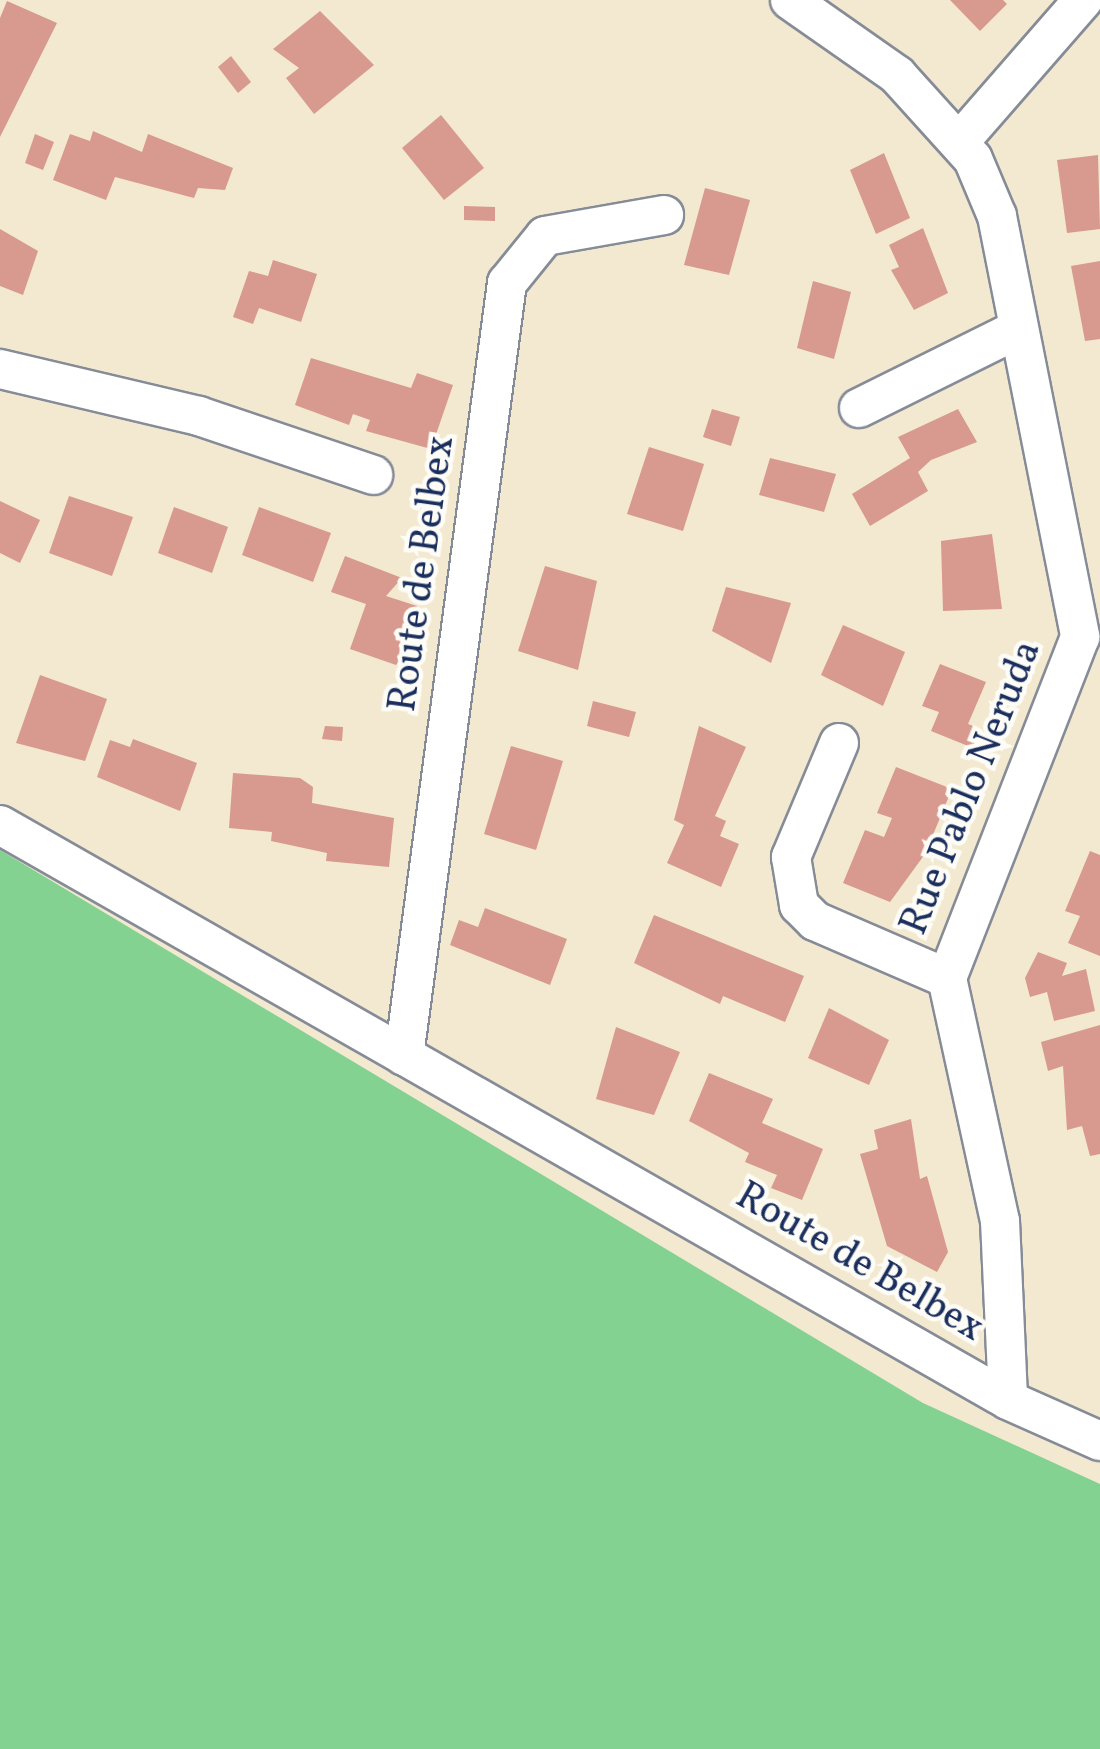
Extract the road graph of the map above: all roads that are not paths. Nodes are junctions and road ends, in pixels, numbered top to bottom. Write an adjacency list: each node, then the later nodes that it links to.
1 (790, 0): 3 (street, Rue Pablo Neruda)
2 (1083, 0): 3 (street)
3 (961, 140): 5 (street, Rue Pablo Neruda)
4 (664, 216): 13 (street, Route de Belbex)
5 (1018, 329): 7 (street); 9 (street, Rue Pablo Neruda)
6 (0, 370): 8 (street)
7 (859, 408)
8 (373, 475)
9 (1090, 637): 12 (street, Rue Pablo Neruda)
10 (839, 742): 12 (street)
11 (0, 826): 13 (street, Route de Belbex)
12 (946, 978): 14 (street, Rue Pablo Neruda)
13 (404, 1056): 14 (street, Route de Belbex)
14 (1008, 1400): 15 (street, Route de Belbex)
15 (1100, 1441)

